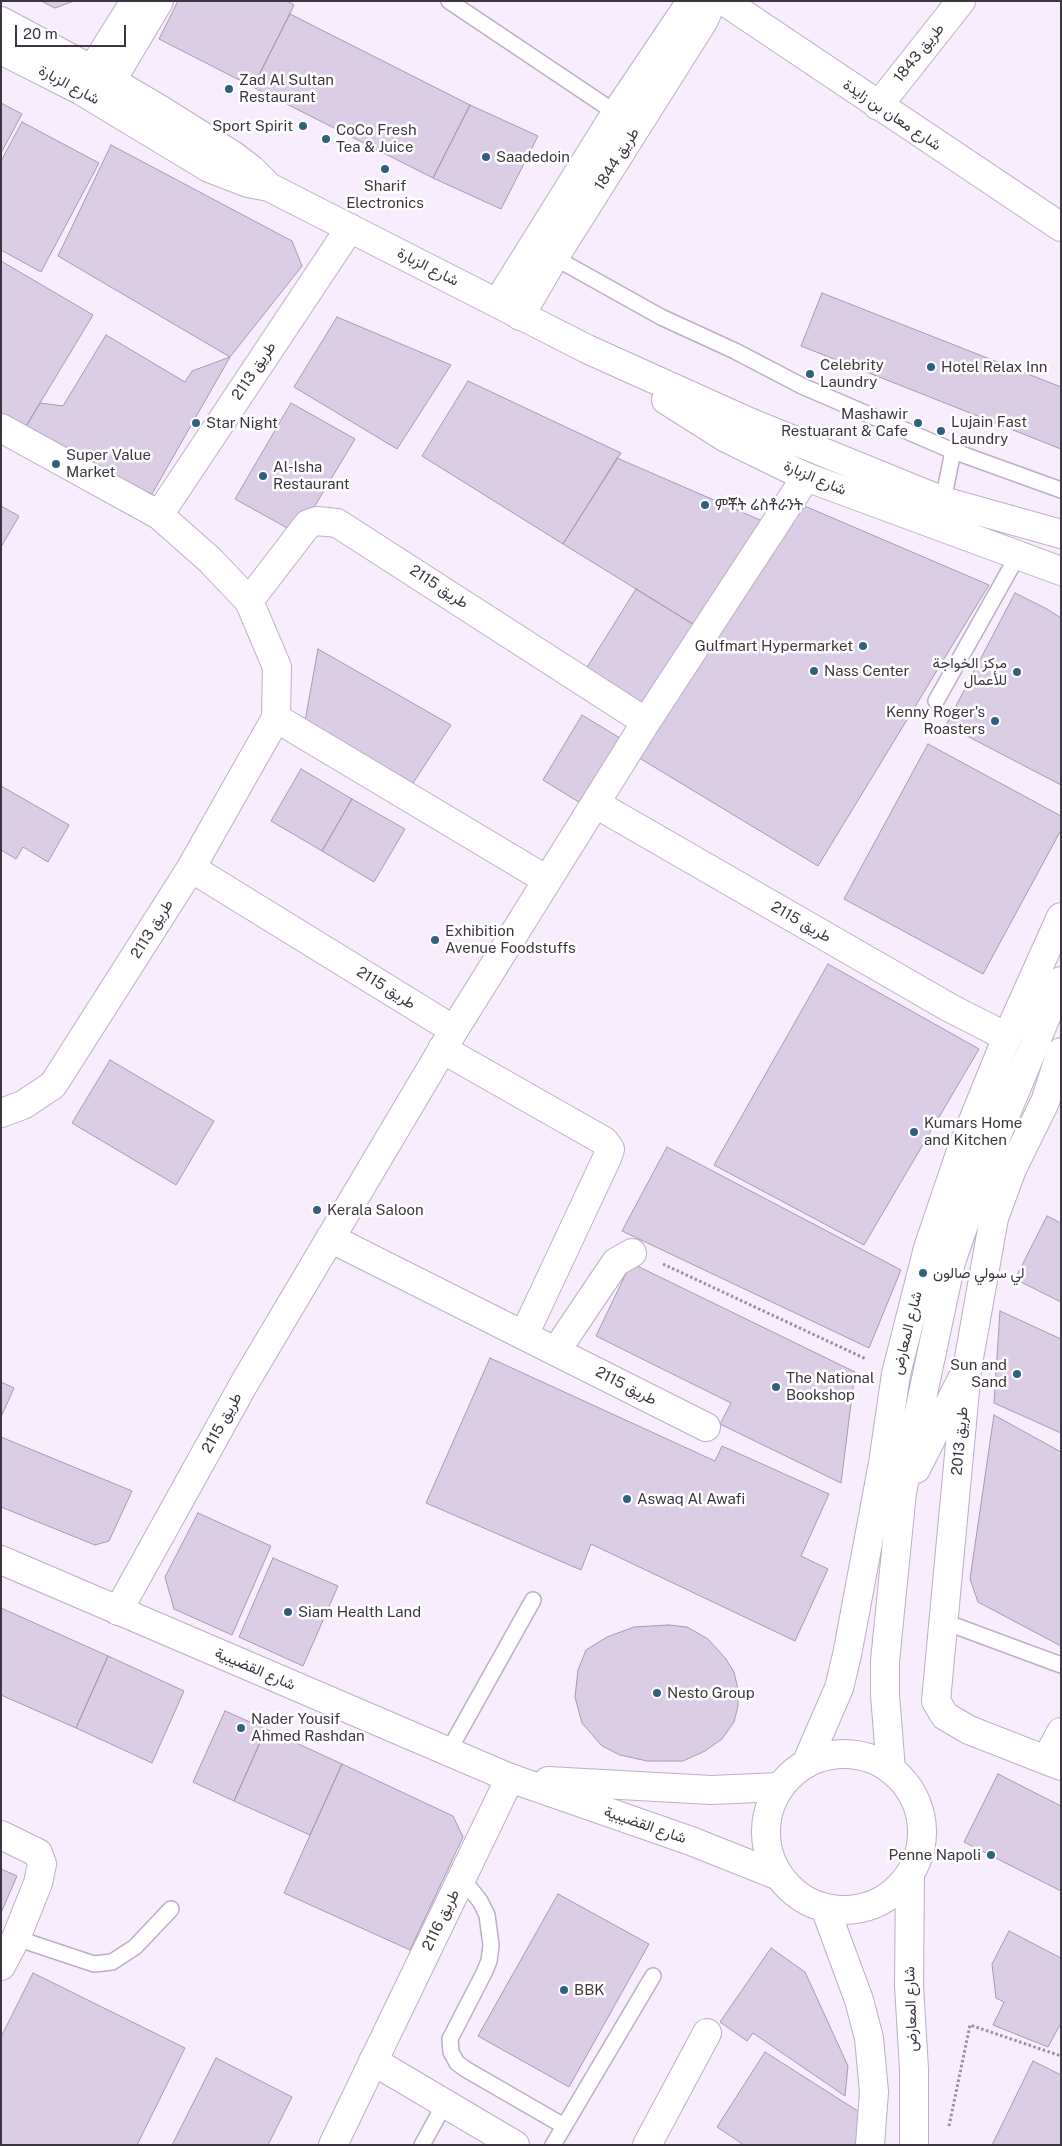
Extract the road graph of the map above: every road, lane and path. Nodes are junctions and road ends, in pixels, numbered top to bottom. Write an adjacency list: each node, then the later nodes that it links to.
1 (135, 1): 10 (street)
2 (159, 1): 10 (street)
3 (449, 1): 12 (lane)
4 (694, 1): 12 (street, طريق 1844)
5 (712, 1): 15 (street, طريق 1844)
6 (724, 1): 11 (street, شارع معان بن زايدة)
7 (961, 1): 11 (street, طريق 1843)
8 (1, 21): 10 (street, شارع الزبارة)
9 (1, 50): 10 (street, شارع الزبارة)
10 (96, 86): 14 (street, شارع الزبارة)
11 (878, 106): 13 (street, شارع معان بن زايدة)
12 (616, 114): 15 (street, طريق 1844)
13 (1061, 227)
14 (350, 228): 16 (street, شارع الزبارة); 23 (street, طريق 2113)
15 (543, 252): 16 (street, طريق 1844); 19 (lane)
16 (509, 309): 17 (street, شارع الزبارة)
17 (587, 349): 20 (street, شارع الزبارة); 22 (street, شارع الزبارة)
18 (1, 428): 23 (street, طريق 2113)
19 (953, 451): 21 (lane); 22 (lane)
20 (806, 477): 25 (street, شارع الزبارة); 30 (street, طريق 2115)
21 (1061, 490)
22 (943, 501): 24 (street, شارع الزبارة)
23 (159, 515): 27 (street, طريق 2113)
24 (1061, 534)
25 (1018, 555): 26 (street, شارع الزبارة); 28 (lane)
26 (1061, 570)
27 (249, 601): 29 (street, طريق 2113); 30 (street, طريق 2115)
28 (936, 701)
29 (276, 718): 32 (street, طريق 2113); 33 (street)
30 (646, 722): 31 (street, طريق 2115)
31 (596, 804): 33 (street, طريق 2115); 36 (street, طريق 2115)
32 (192, 868): 37 (street, طريق 2115); 40 (street, طريق 2113)
33 (547, 880): 37 (street, طريق 2115)
34 (1061, 917): 36 (street, شارع المعارض)
35 (1061, 981): 48 (street, شارع المعارض)
36 (1007, 1037): 46 (street, شارع المعارض)
37 (448, 1040): 41 (street, طريق 2115); 43 (street)
38 (1061, 1052): 39 (street, طريق 2013)
39 (1053, 1094): 45 (street, طريق 2013)
40 (1, 1113)
41 (330, 1238): 43 (street, طريق 2115); 51 (street, طريق 2115)
42 (632, 1252): 44 (street); 46 (path)
43 (524, 1335): 44 (street, طريق 2115)
44 (556, 1351): 47 (street, طريق 2115)
45 (967, 1369): 48 (street); 52 (street, طريق 2013)
46 (896, 1374): 57 (street, شارع المعارض)
47 (706, 1426)
48 (902, 1492): 58 (street, شارع المعارض)
49 (1, 1560): 51 (street, شارع القضيبية)
50 (533, 1600): 55 (lane)
51 (118, 1610): 55 (street, شارع القضيبية)
52 (945, 1622): 53 (lane); 56 (street, طريق 2013)
53 (1061, 1665)
54 (1061, 1732): 56 (street)
55 (448, 1752): 59 (street, شارع القضيبية)
56 (1053, 1763)
57 (806, 1764): 58 (street); 60 (street)
58 (891, 1770): 62 (street)
59 (510, 1778): 60 (street, شارع القضيبية); 63 (street, شارع القضيبية); 64 (street, طريق 2116)
60 (780, 1787): 63 (street)
61 (1, 1835): 67 (street)
62 (910, 1874): 65 (street); 82 (street, شارع المعارض)
63 (779, 1876): 65 (street)
64 (462, 1877): 72 (street, طريق 2116); 74 (lane)
65 (825, 1908): 81 (street)
66 (171, 1909): 67 (lane)
67 (16, 1938): 68 (street)
68 (1, 1966)
69 (653, 1976): 74 (lane)
70 (707, 2033): 80 (street)
71 (1061, 2056): 75 (path)
72 (373, 2061): 73 (street); 76 (street, طريق 2116)
73 (445, 2103): 77 (lane); 78 (street)
74 (564, 2126): 79 (lane)
75 (948, 2136)
76 (333, 2145)
77 (422, 2145)
78 (515, 2145)
79 (553, 2145)
80 (646, 2145)
81 (870, 2145)
82 (914, 2145)

